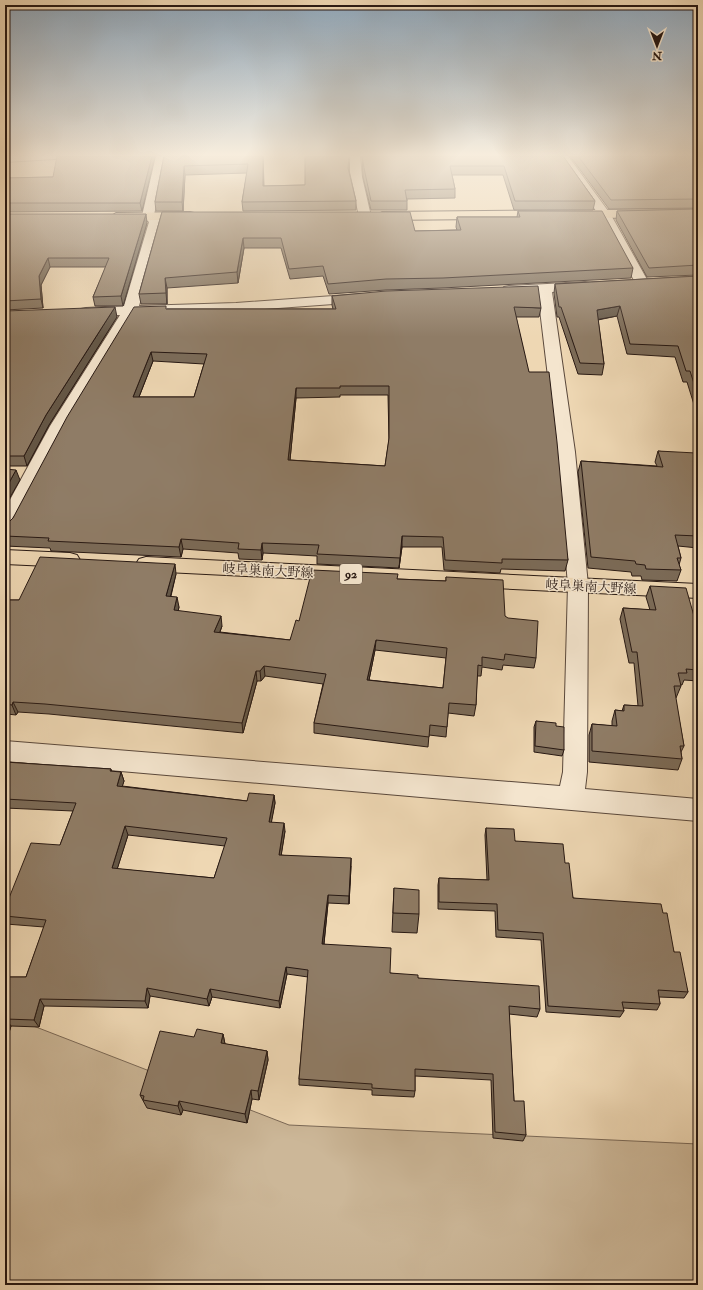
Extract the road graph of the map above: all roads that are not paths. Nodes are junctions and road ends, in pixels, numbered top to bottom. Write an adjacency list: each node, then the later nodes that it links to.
1 (139, 216): 4 (main road)
2 (148, 216): 12 (street)
3 (606, 216): 6 (street)
4 (101, 217)
5 (658, 282): 6 (street)
6 (642, 283): 7 (street)
7 (627, 284)
8 (597, 285): 9 (street)
9 (544, 288): 10 (street); 20 (street)
10 (497, 290)
11 (374, 297): 12 (street)
12 (130, 311): 13 (street); 15 (street)
13 (75, 313)
14 (12, 473): 15 (street)
15 (35, 474): 16 (street)
16 (5, 527)
17 (5, 557): 18 (main road)
18 (92, 561)
19 (124, 563): 20 (main road, 岐阜巣南大野線 / 92)
20 (578, 585): 21 (main road, 岐阜巣南大野線 / 92); 23 (street)
21 (698, 591)
22 (5, 751): 23 (street)
23 (571, 798): 24 (street)
24 (698, 810)

